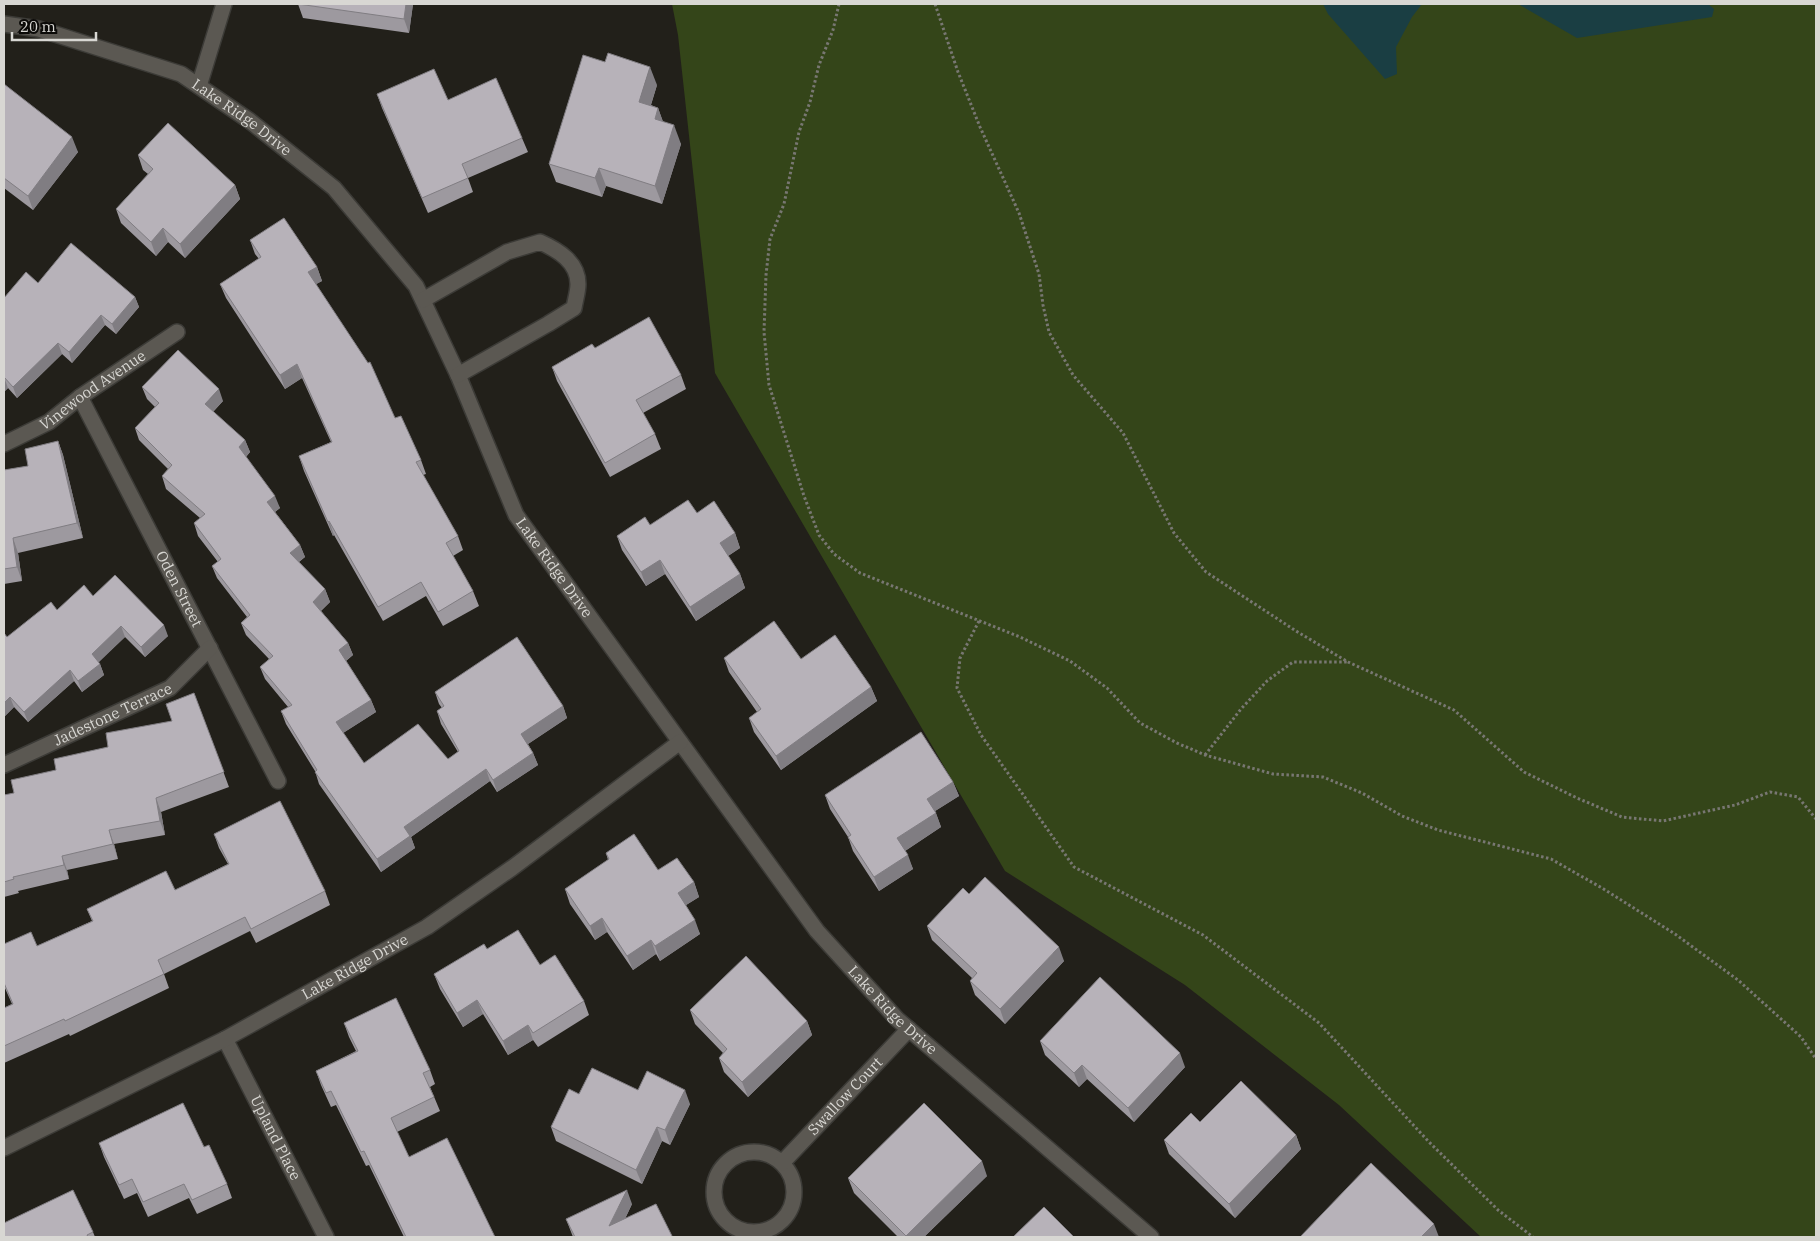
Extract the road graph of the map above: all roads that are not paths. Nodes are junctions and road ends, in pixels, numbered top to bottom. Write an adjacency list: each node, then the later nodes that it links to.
1 (224, 4): 3 (street)
2 (4, 24): 3 (street, Lake Ridge Drive)
3 (199, 86): 4 (street, Lake Ridge Drive)
4 (423, 300): 6 (street, Lake Ridge Drive); 6 (street)
5 (177, 332): 7 (street, Vinewood Avenue)
6 (458, 375): 10 (street, Lake Ridge Drive)
7 (80, 397): 8 (street, Vinewood Avenue); 9 (street, Oden Street)
8 (4, 444)
9 (210, 648): 11 (street, Jadestone Terrace); 12 (street, Oden Street)
10 (680, 742): 13 (street, Lake Ridge Drive); 14 (street, Lake Ridge Drive)
11 (4, 765)
12 (278, 781)
13 (909, 1029): 16 (street, Swallow Court); 18 (street, Lake Ridge Drive)
14 (225, 1039): 15 (street, Lake Ridge Drive); 17 (street, Upland Place)
15 (4, 1148)
16 (782, 1163): 16 (street)
17 (326, 1237)
18 (1151, 1237)

